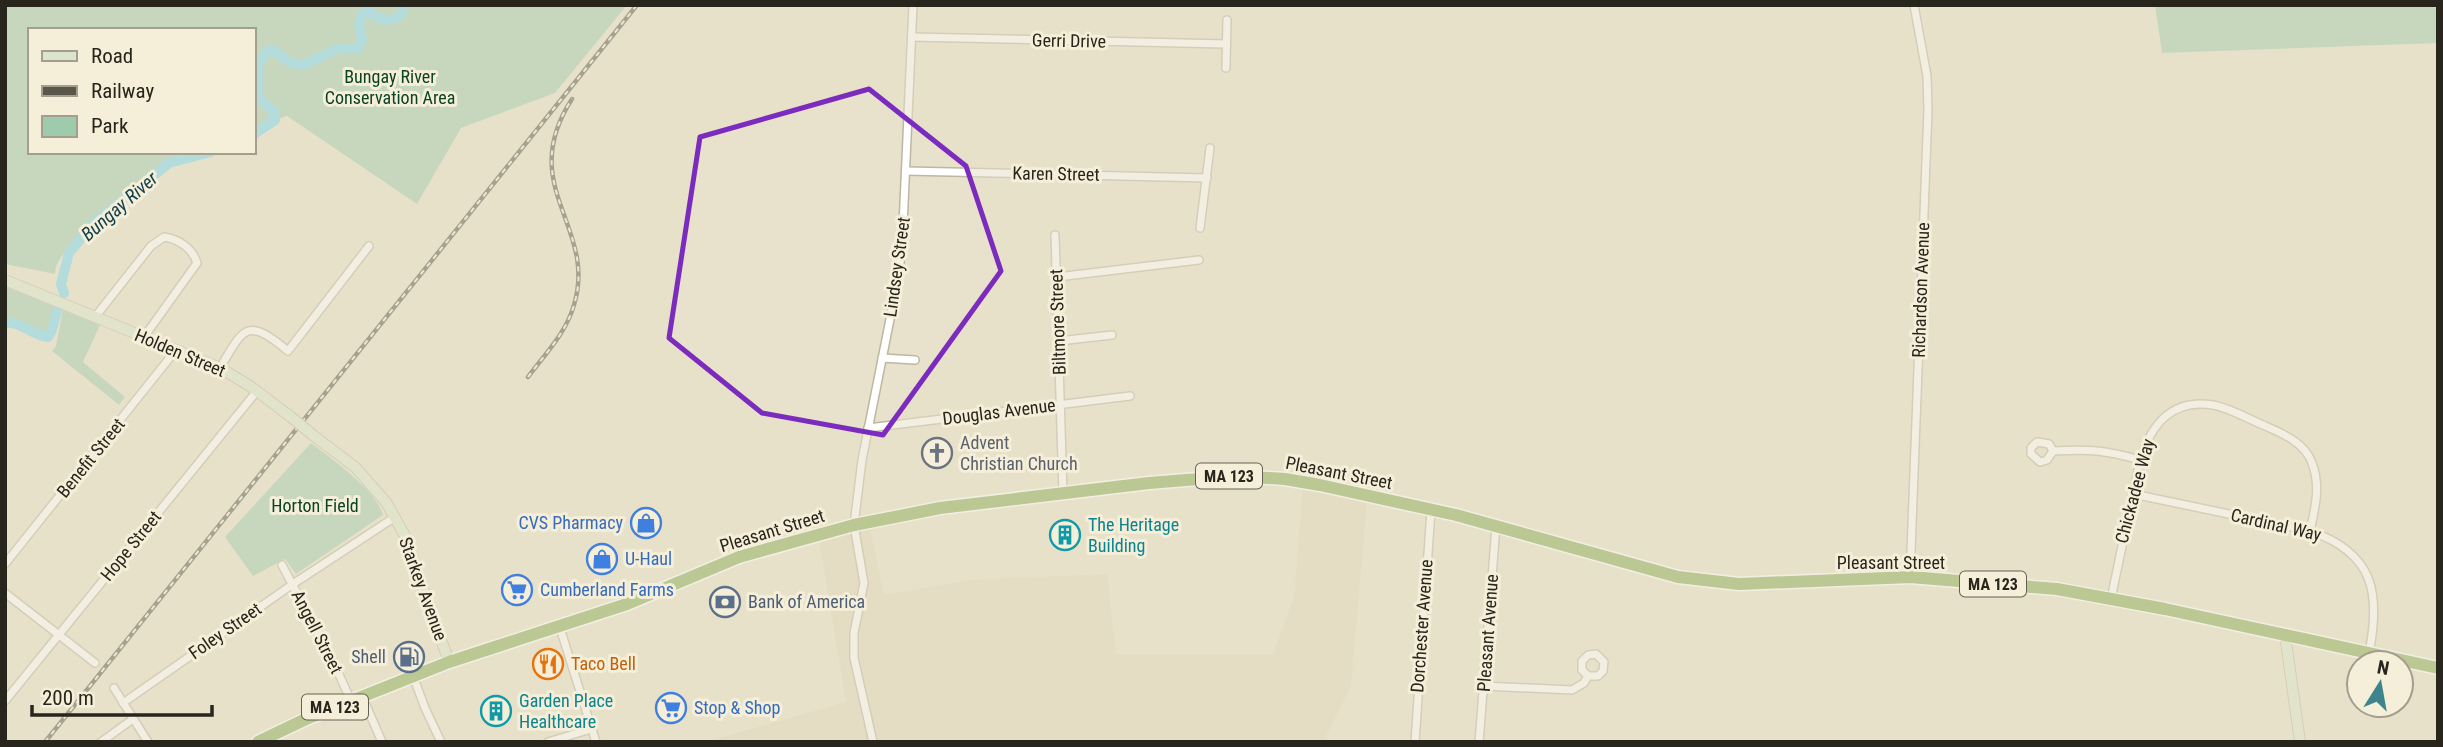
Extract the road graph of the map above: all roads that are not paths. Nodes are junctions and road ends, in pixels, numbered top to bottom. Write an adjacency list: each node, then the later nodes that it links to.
1 (913, 5): 4 (street, Lindsey Street)
2 (1914, 5): 39 (street, Richardson Avenue)
3 (1227, 20): 5 (street)
4 (912, 37): 5 (street, Gerri Drive); 8 (street, Lindsey Street)
5 (1226, 44): 6 (street)
6 (1226, 68)
7 (1210, 148): 9 (street)
8 (906, 171): 9 (street, Karen Street); 21 (street, Lindsey Street)
9 (1207, 178): 10 (street)
10 (1200, 228)
11 (1055, 235): 14 (street, Biltmore Street)
12 (369, 246): 23 (street)
13 (1199, 260): 14 (street)
14 (1056, 276): 19 (street, Biltmore Street)
15 (5, 280): 16 (main road, Holden Street)
16 (95, 317): 18 (main road, Holden Street); 18 (street)
17 (1112, 335): 19 (street)
18 (144, 337): 20 (main road, Holden Street)
19 (1059, 341): 26 (street, Biltmore Street)
20 (176, 350): 23 (main road, Holden Street); 37 (street, Benefit Street)
21 (882, 358): 22 (street); 27 (street, Lindsey Street)
22 (915, 360)
23 (220, 368): 24 (main road, Holden Street)
24 (257, 391): 33 (main road, Holden Street, bridge); 44 (street, Hope Street)
25 (1130, 396): 26 (street, Douglas Avenue)
26 (1060, 405): 27 (street, Douglas Avenue); 30 (street, Biltmore Street)
27 (868, 428): 34 (street, Lindsey Street)
28 (2053, 451): 29 (street)
29 (2140, 460): 31 (street, Chickadee Way); 36 (street, Chickadee Way)
30 (1063, 493): 32 (highway, Pleasant Street / MA 123); 34 (highway, Pleasant Street / MA 123)
31 (2133, 494): 36 (street, Cardinal Way); 42 (street, Chickadee Way)
32 (1432, 510): 35 (highway, Pleasant Street / MA 123); 69 (street, Dorchester Avenue)
33 (395, 517): 40 (street, Foley Street); 48 (main road, Starkey Avenue)
34 (854, 525): 43 (highway, Pleasant Street / MA 123); 68 (street, Lindsey Street)
35 (1496, 525): 39 (highway, Pleasant Street / MA 123); 54 (street, Pleasant Avenue)
36 (2310, 531): 47 (street, Cardinal Way)
37 (5, 564)
38 (282, 565): 40 (street, Angell Street)
39 (1910, 577): 42 (highway, Pleasant Street / MA 123)
40 (293, 584): 56 (street, Angell Street); 58 (street, Foley Street)
41 (5, 593): 44 (street)
42 (2111, 599): 45 (highway, Pleasant Street / MA 123)
43 (560, 628): 48 (highway, Pleasant Street / MA 123); 60 (street)
44 (59, 635): 49 (street); 57 (street, Hope Street)
45 (2285, 635): 46 (highway, Pleasant Street / MA 123); 71 (main road)
46 (2350, 649)
47 (2370, 649)
48 (449, 662): 52 (highway, Pleasant Street / MA 123)
49 (95, 663)
50 (2415, 663): 51 (highway, Pleasant Street / MA 123)
51 (2438, 668)
52 (413, 676): 56 (highway, Pleasant Street / MA 123); 65 (street)
53 (1588, 676): 54 (street)
54 (1483, 686): 70 (street, Pleasant Avenue)
55 (114, 688): 58 (street)
56 (356, 698): 63 (highway, Pleasant Street / MA 123); 64 (street, Angell Street)
57 (5, 701)
58 (123, 703): 59 (street)
59 (133, 719): 61 (street); 62 (street)
60 (592, 729): 66 (street); 67 (street)
61 (101, 742)
62 (148, 742)
63 (258, 742)
64 (382, 742)
65 (441, 742)
66 (548, 742)
67 (596, 742)
68 (873, 742)
69 (1415, 742)
70 (1479, 742)
71 (2300, 742)

